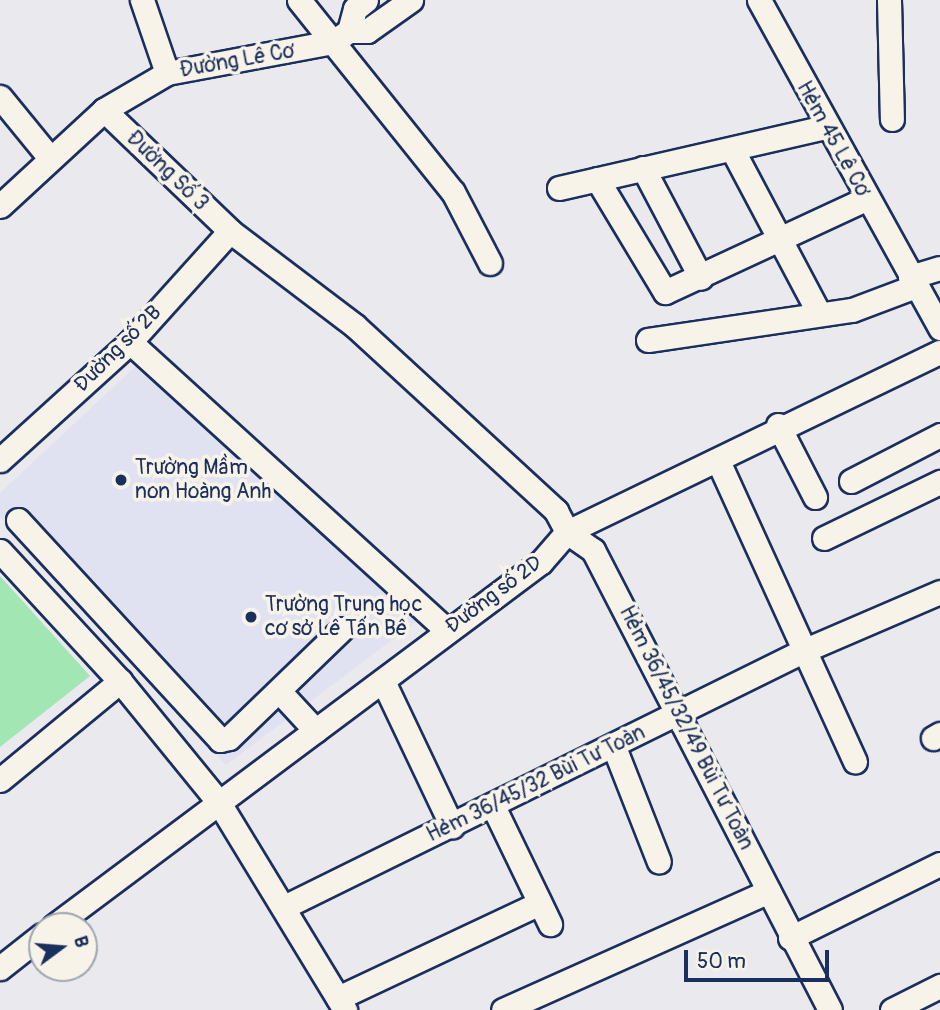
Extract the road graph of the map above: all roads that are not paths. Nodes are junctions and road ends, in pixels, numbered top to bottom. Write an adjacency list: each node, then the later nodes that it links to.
1 (142, 0): 8 (street)
2 (299, 0): 7 (street)
3 (366, 0): 7 (street)
4 (411, 0): 7 (street, Đường Lê Cơ)
5 (759, 0): 12 (street, Hẻm 45 Lê Cơ)
6 (889, 0): 11 (street)
7 (341, 36): 8 (street, Đường Lê Cơ); 22 (street)
8 (167, 73): 10 (street, Đường Lê Cơ)
9 (0, 97): 14 (street)
10 (104, 110): 14 (street, Đường Lê Cơ); 20 (street, Đường Số 3)
11 (892, 119)
12 (825, 127): 13 (street); 18 (street, Hẻm 45 Lê Cơ)
13 (732, 149): 15 (street); 21 (street)
14 (50, 158): 19 (street, Đường Lê Cơ)
15 (643, 168): 16 (street); 24 (street)
16 (597, 179): 17 (street); 24 (street)
17 (559, 188)
18 (865, 199): 21 (street); 25 (street, Hẻm 45 Lê Cơ)
19 (0, 206)
20 (230, 231): 29 (street, Đường số 2B); 39 (street)
21 (781, 240): 24 (street); 26 (street)
22 (490, 263)
23 (940, 268): 25 (street)
24 (701, 278)
25 (913, 281): 26 (street); 27 (street, Hẻm 45 Lê Cơ)
26 (818, 313): 28 (street)
27 (940, 328)
28 (648, 340)
29 (130, 342): 33 (street, Đường số 2B); 44 (street)
30 (940, 352): 31 (street)
31 (778, 425): 34 (street); 37 (street)
32 (940, 435): 35 (street)
33 (0, 460)
34 (719, 463): 39 (street); 45 (street)
35 (851, 481)
36 (940, 482): 40 (street)
37 (815, 497)
38 (18, 520): 48 (street)
39 (567, 532): 44 (street, Đường số 2D); 49 (street, Hẻm 36/45/32/49 Bùi Tư Toàn)
40 (824, 538)
41 (0, 551): 46 (street)
42 (940, 592): 45 (street, Hẻm 36/45/32 Bùi Tư Toàn)
43 (342, 629): 48 (street)
44 (446, 630): 47 (street, Đường số 2D)
45 (803, 651): 49 (street, Hẻm 36/45/32 Bùi Tư Toàn); 52 (street)
46 (120, 681): 53 (street); 54 (street)
47 (383, 681): 50 (street, Đường số 2D); 56 (street)
48 (279, 691): 50 (street)
49 (681, 710): 51 (street, Hẻm 36/45/32 Bùi Tư Toàn); 59 (street, Hẻm 36/45/32/49 Bùi Tư Toàn)
50 (316, 731): 54 (street, Đường số 2D)
51 (614, 747): 55 (street, Hẻm 36/45/32 Bùi Tư Toàn); 57 (street)
52 (855, 762)
53 (0, 779)
54 (218, 801): 60 (street); 61 (street, Đường số 2D)
55 (494, 808): 56 (street, Hẻm 36/45/32 Bùi Tư Toàn); 66 (street)
56 (452, 826): 60 (street, Hẻm 36/45/32 Bùi Tư Toàn)
57 (659, 862)
58 (940, 864): 62 (street)
59 (769, 891): 62 (street, Hẻm 36/45/32/49 Bùi Tư Toàn); 67 (street)
60 (284, 907): 66 (street)
61 (72, 912)
62 (790, 938): 68 (street, Hẻm 36/45/32/49 Bùi Tư Toàn)
63 (28, 946): 64 (street)
64 (0, 968)
65 (940, 986): 69 (street)
66 (341, 1004)
67 (503, 1010)
68 (830, 1010)
69 (892, 1010)

